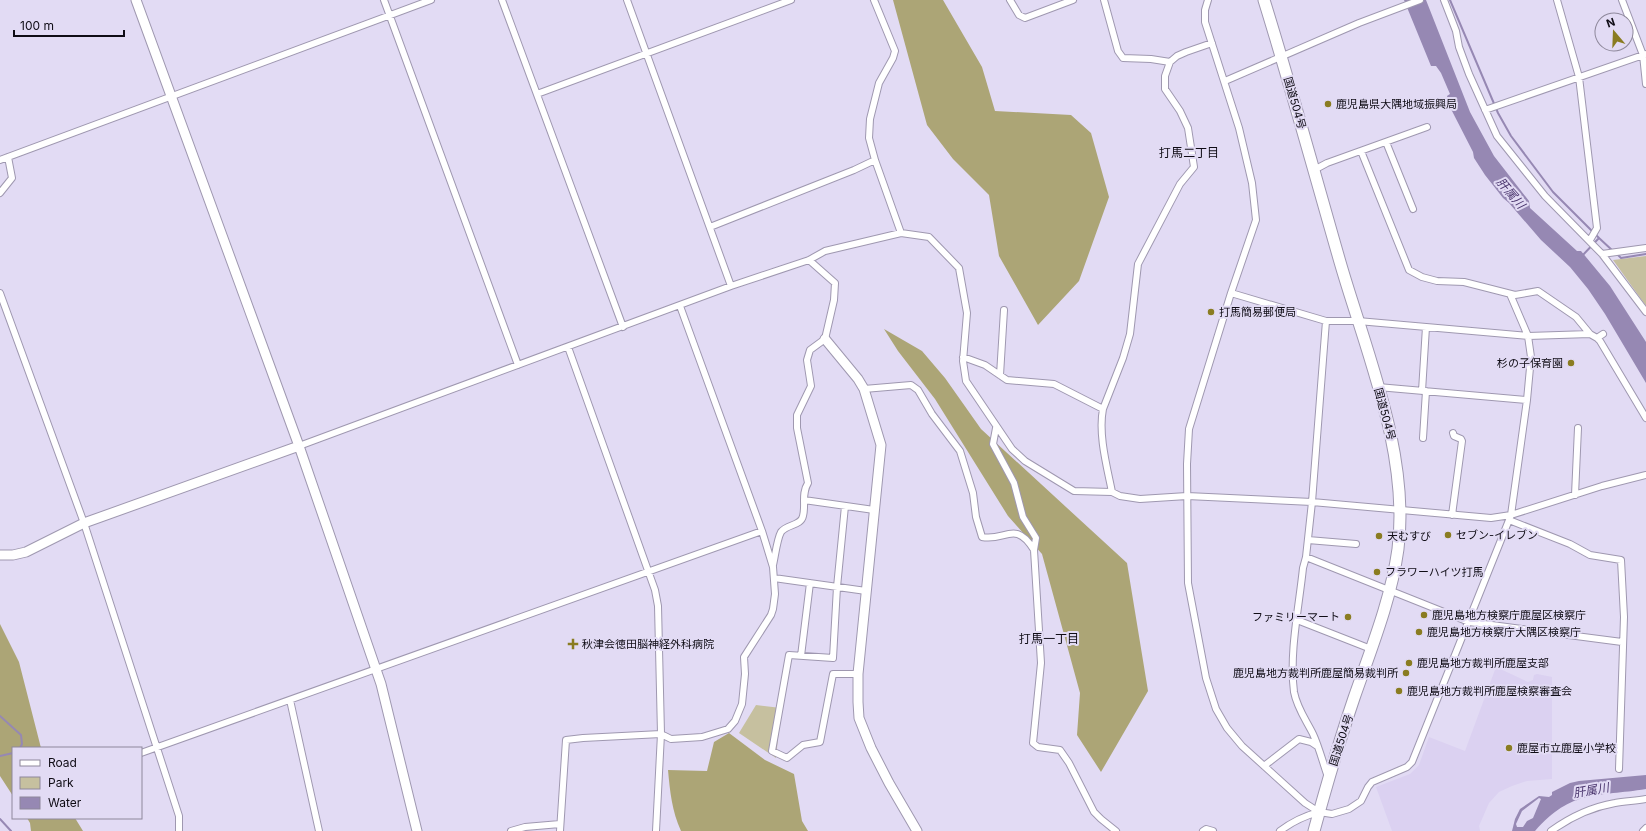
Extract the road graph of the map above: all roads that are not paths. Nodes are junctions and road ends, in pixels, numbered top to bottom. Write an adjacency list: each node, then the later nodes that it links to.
1 (136, 0): 27 (street)
2 (384, 0): 17 (street)
3 (431, 0): 17 (street)
4 (502, 0): 26 (street)
5 (627, 0): 19 (street)
6 (791, 0): 19 (street)
7 (874, 0): 34 (street)
8 (1010, 0): 9 (street)
9 (1073, 0)
10 (1104, 0): 22 (street)
11 (1208, 0): 18 (street)
12 (1264, 0): 21 (highway, 国道504号)
13 (1420, 0): 21 (street)
14 (1444, 0): 28 (street)
15 (1557, 0): 23 (street)
16 (1622, 0): 20 (street)
17 (390, 15): 27 (street); 62 (street)
18 (1212, 43): 22 (street); 24 (street)
19 (647, 54): 26 (street); 38 (street)
20 (1645, 54): 23 (street); 25 (street)
21 (1282, 56): 24 (street); 35 (highway, 国道504号)
22 (1170, 62): 68 (street)
23 (1579, 77): 28 (street); 40 (street)
24 (1224, 81): 46 (street)
25 (1646, 84)
26 (537, 94): 53 (street)
27 (172, 96): 32 (street); 74 (street)
28 (1485, 110): 40 (street)
29 (1427, 126): 30 (street)
30 (1386, 142): 31 (street); 37 (street)
31 (1361, 151): 35 (street); 47 (street)
32 (8, 157): 33 (street); 36 (street)
33 (0, 160)
34 (875, 160): 38 (street); 39 (street)
35 (1314, 170): 52 (highway, 国道504号)
36 (0, 193)
37 (1413, 210)
38 (710, 227): 44 (street)
39 (901, 234): 43 (street); 61 (street)
40 (1590, 240): 42 (street)
41 (1646, 248): 42 (street)
42 (1602, 254): 50 (street)
43 (809, 260): 44 (street); 59 (street)
44 (731, 286): 48 (street)
45 (0, 292): 86 (street)
46 (1231, 293): 51 (street); 78 (street)
47 (1510, 294): 55 (street); 57 (street)
48 (680, 306): 53 (street); 87 (street)
49 (1004, 310): 63 (street)
50 (1646, 312)
51 (1326, 321): 52 (street); 80 (street)
52 (1358, 321): 54 (street); 64 (highway, 国道504号)
53 (623, 327): 60 (street)
54 (1426, 327): 57 (street); 66 (street)
55 (1590, 334): 57 (street); 58 (street)
56 (1603, 334): 58 (street)
57 (1528, 336): 67 (street)
58 (1597, 338): 69 (street)
59 (825, 339): 65 (street); 79 (street)
60 (568, 347): 62 (street); 94 (street)
61 (963, 357): 63 (street); 70 (street)
62 (518, 365): 74 (street)
63 (1000, 375): 68 (street)
64 (1378, 387): 66 (street); 83 (highway, 国道504号)
65 (864, 389): 82 (street); 90 (street)
66 (1424, 391): 67 (street); 73 (street)
67 (1527, 400): 85 (street)
68 (1103, 409): 76 (street)
69 (1646, 418)
70 (996, 428): 76 (street); 90 (street)
71 (1578, 428): 77 (street)
72 (1453, 433): 84 (street)
73 (1423, 438)
74 (299, 446): 86 (street); 105 (street)
75 (1646, 475): 77 (street)
76 (1112, 492): 78 (street)
77 (1575, 495): 85 (street)
78 (1187, 496): 80 (street); 112 (street)
79 (804, 500): 81 (street); 93 (street)
80 (1312, 502): 83 (street); 88 (street)
81 (845, 506): 82 (street); 97 (street)
82 (874, 510): 99 (street)
83 (1400, 511): 84 (street); 98 (highway, 国道504号)
84 (1452, 515): 85 (street)
85 (1510, 518): 101 (street); 102 (street)
86 (84, 523): 91 (street); 110 (street)
87 (762, 531): 93 (street); 94 (street)
88 (1308, 540): 89 (street); 92 (street)
89 (1356, 544)
90 (1034, 550): 126 (street)
91 (0, 555)
92 (1306, 557): 98 (street); 100 (street)
93 (773, 567): 95 (street)
94 (648, 571): 105 (street); 108 (street)
95 (774, 578): 96 (street); 108 (street)
96 (810, 583): 97 (street); 104 (street)
97 (837, 587): 99 (street); 104 (street)
98 (1389, 590): 101 (street); 103 (highway, 国道504号)
99 (866, 591): 106 (street)
100 (1297, 620): 103 (street); 109 (street)
101 (1468, 622): 102 (street); 116 (street)
102 (1622, 642): 113 (street)
103 (1371, 649): 114 (highway, 国道504号)
104 (801, 656): 106 (street)
105 (376, 668): 107 (street); 121 (street)
106 (858, 674): 125 (street)
107 (290, 700): 110 (street); 120 (street)
108 (660, 734): 117 (street); 124 (street)
109 (1317, 746): 112 (street); 114 (street)
110 (157, 748): 111 (street); 119 (street)
111 (142, 753)
112 (1264, 766): 116 (street)
113 (1619, 769)
114 (1329, 780): 116 (highway, 国道504号)
115 (1646, 799): 131 (street)
116 (1319, 812): 129 (street); 130 (highway, 国道504号)
117 (560, 824): 122 (street); 123 (street)
118 (1646, 828): 132 (street)
119 (179, 831)
120 (319, 831)
121 (417, 831)
122 (511, 831)
123 (560, 831)
124 (656, 831)
125 (917, 831)
126 (1116, 831)
127 (1203, 831): 128 (street)
128 (1213, 831)
129 (1280, 831)
130 (1314, 831)
131 (1551, 831)
132 (1643, 831)

